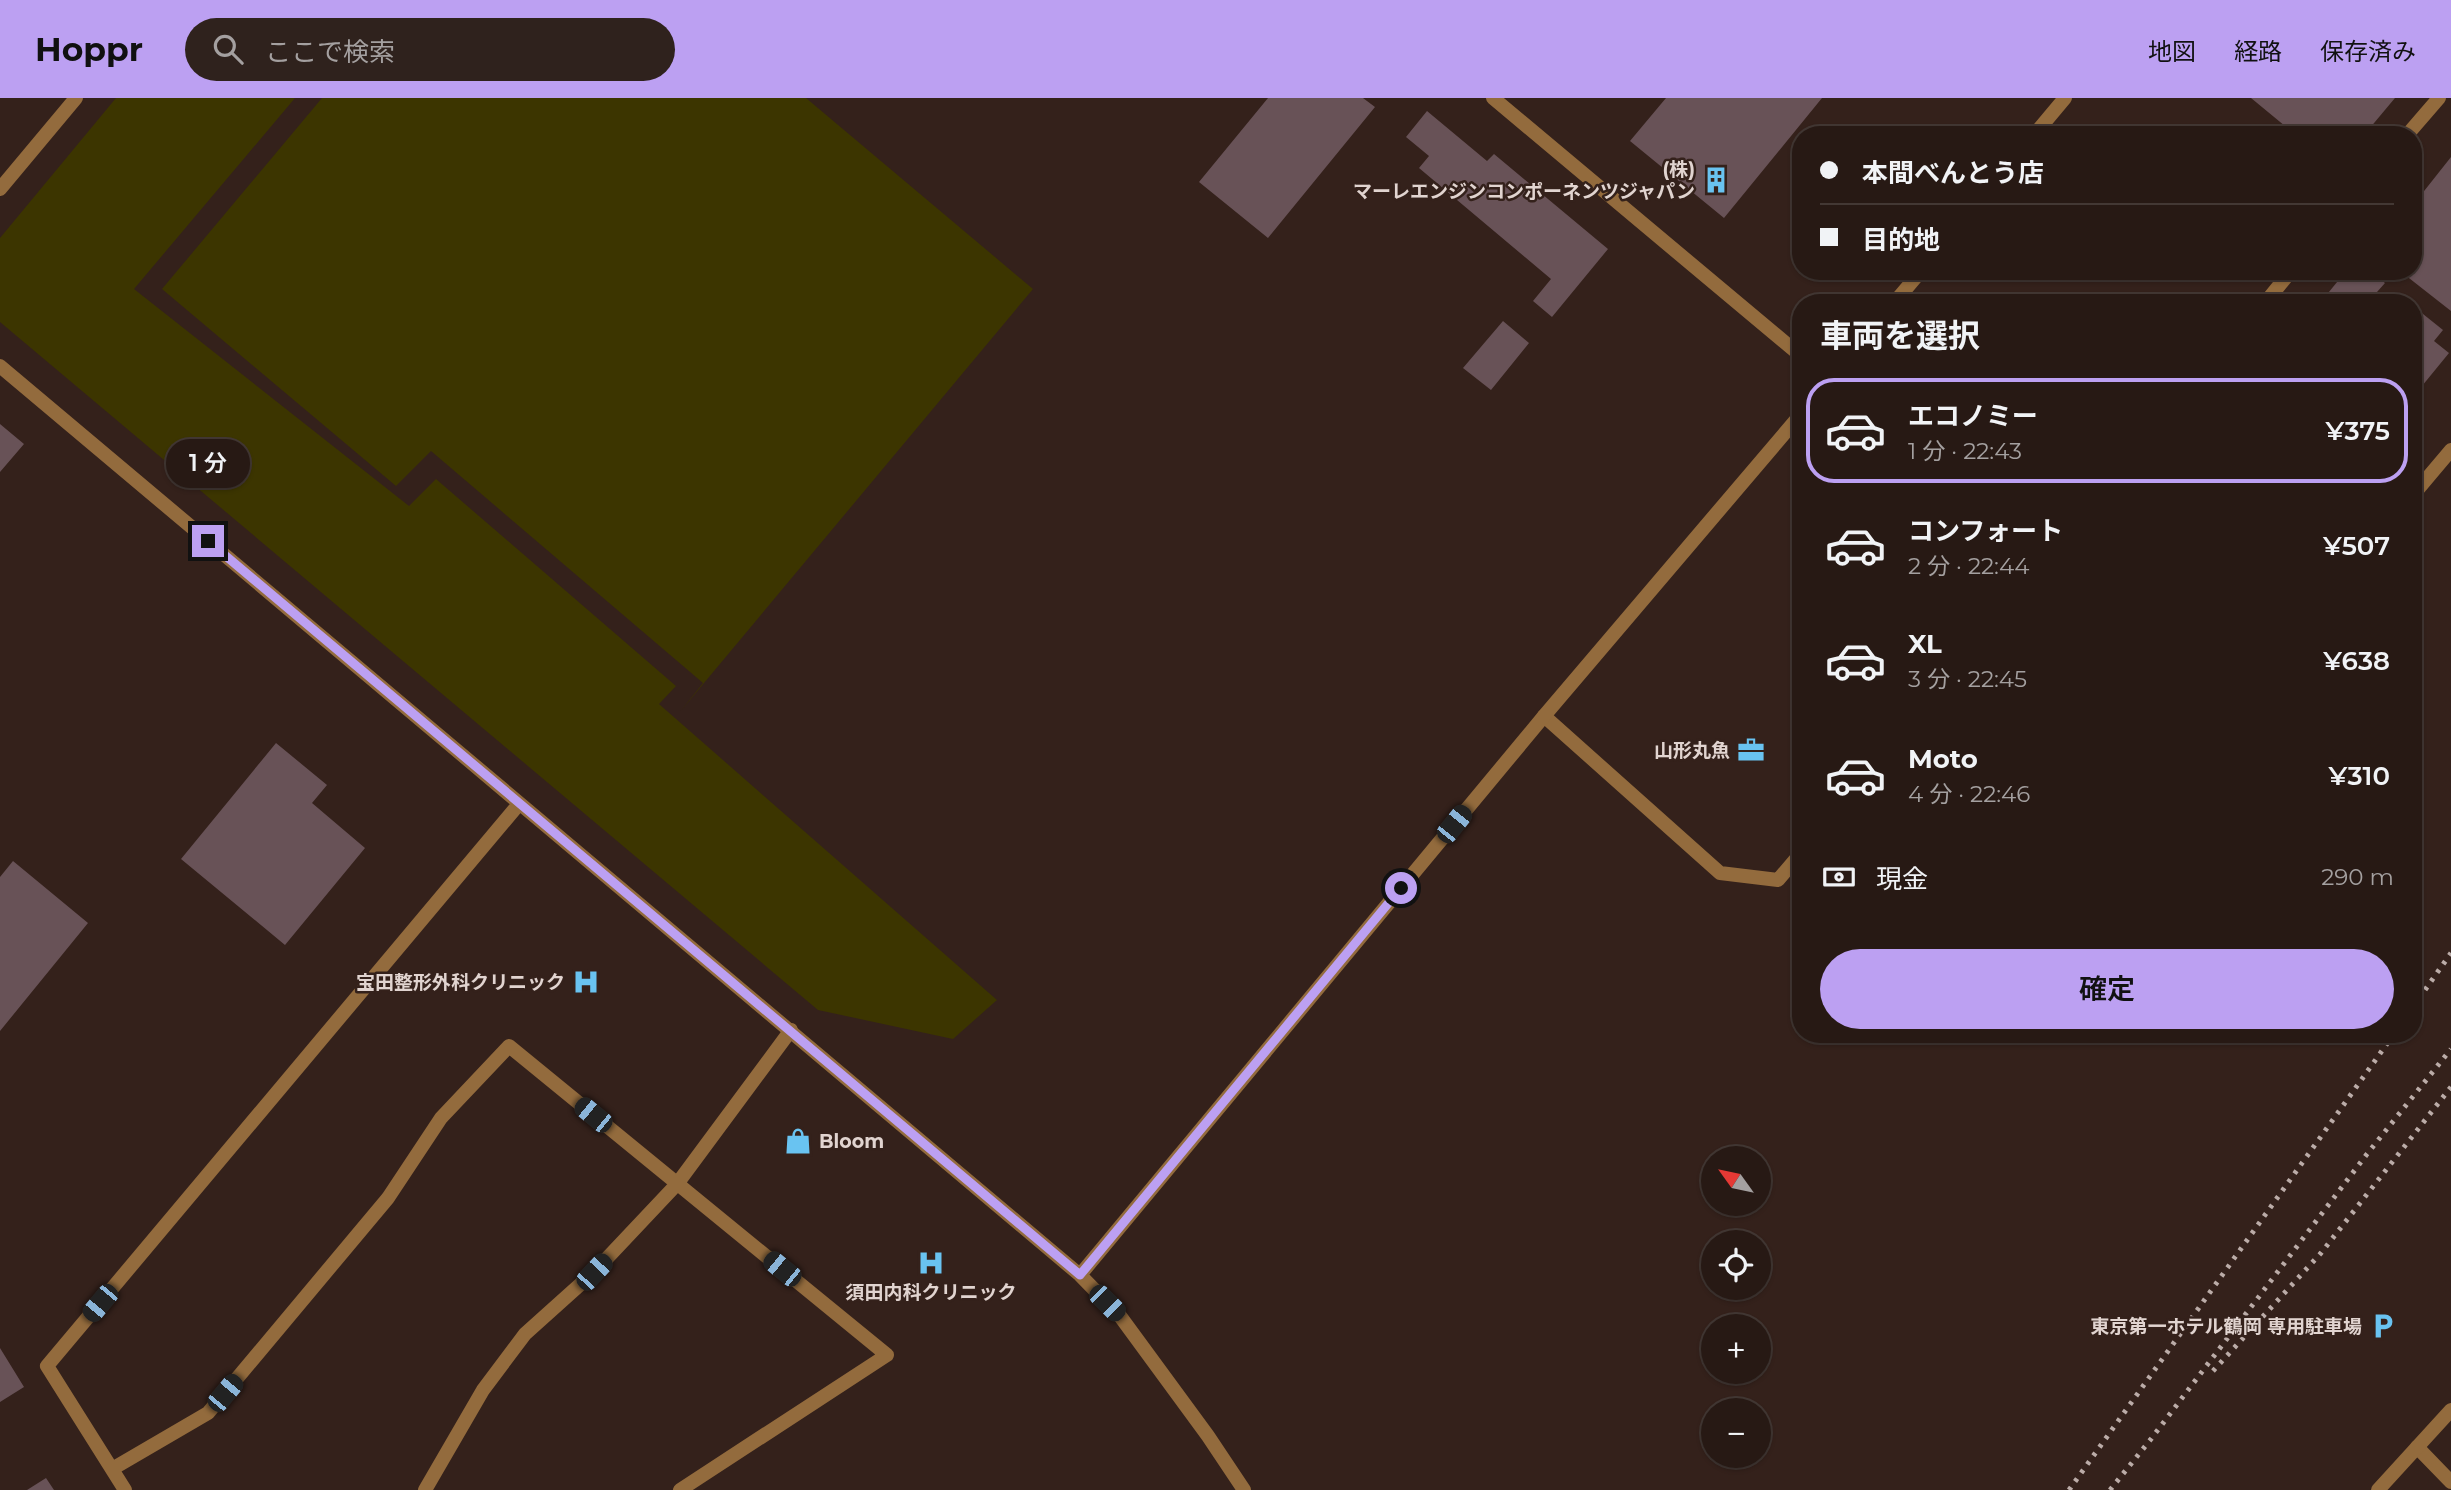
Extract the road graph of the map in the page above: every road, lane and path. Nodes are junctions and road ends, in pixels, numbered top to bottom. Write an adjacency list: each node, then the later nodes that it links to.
1 (76, 98): 7 (street)
2 (1493, 98): 12 (street)
3 (2065, 98): 5 (street)
4 (2439, 98): 6 (street)
5 (2042, 126)
6 (2415, 126)
7 (0, 188)
8 (1914, 280): 10 (street)
9 (2284, 280): 11 (street)
10 (1902, 294)
11 (2272, 294)
12 (1792, 348)
13 (0, 366): 18 (street)
14 (1792, 426): 17 (street)
15 (2451, 450): 16 (street)
16 (2422, 484)
17 (1544, 716): 19 (street); 22 (street)
18 (519, 804): 20 (street); 25 (street)
19 (1792, 864)
20 (791, 1030): 21 (street); 22 (street)
21 (677, 1184): 25 (street); 28 (street); 29 (street)
22 (1080, 1275): 30 (street)
23 (2451, 1410): 24 (street)
24 (2417, 1447): 26 (street); 31 (street)
25 (112, 1469): 27 (street)
26 (2451, 1482)
27 (125, 1490)
28 (425, 1490)
29 (680, 1490)
30 (1244, 1490)
31 (2378, 1490)

